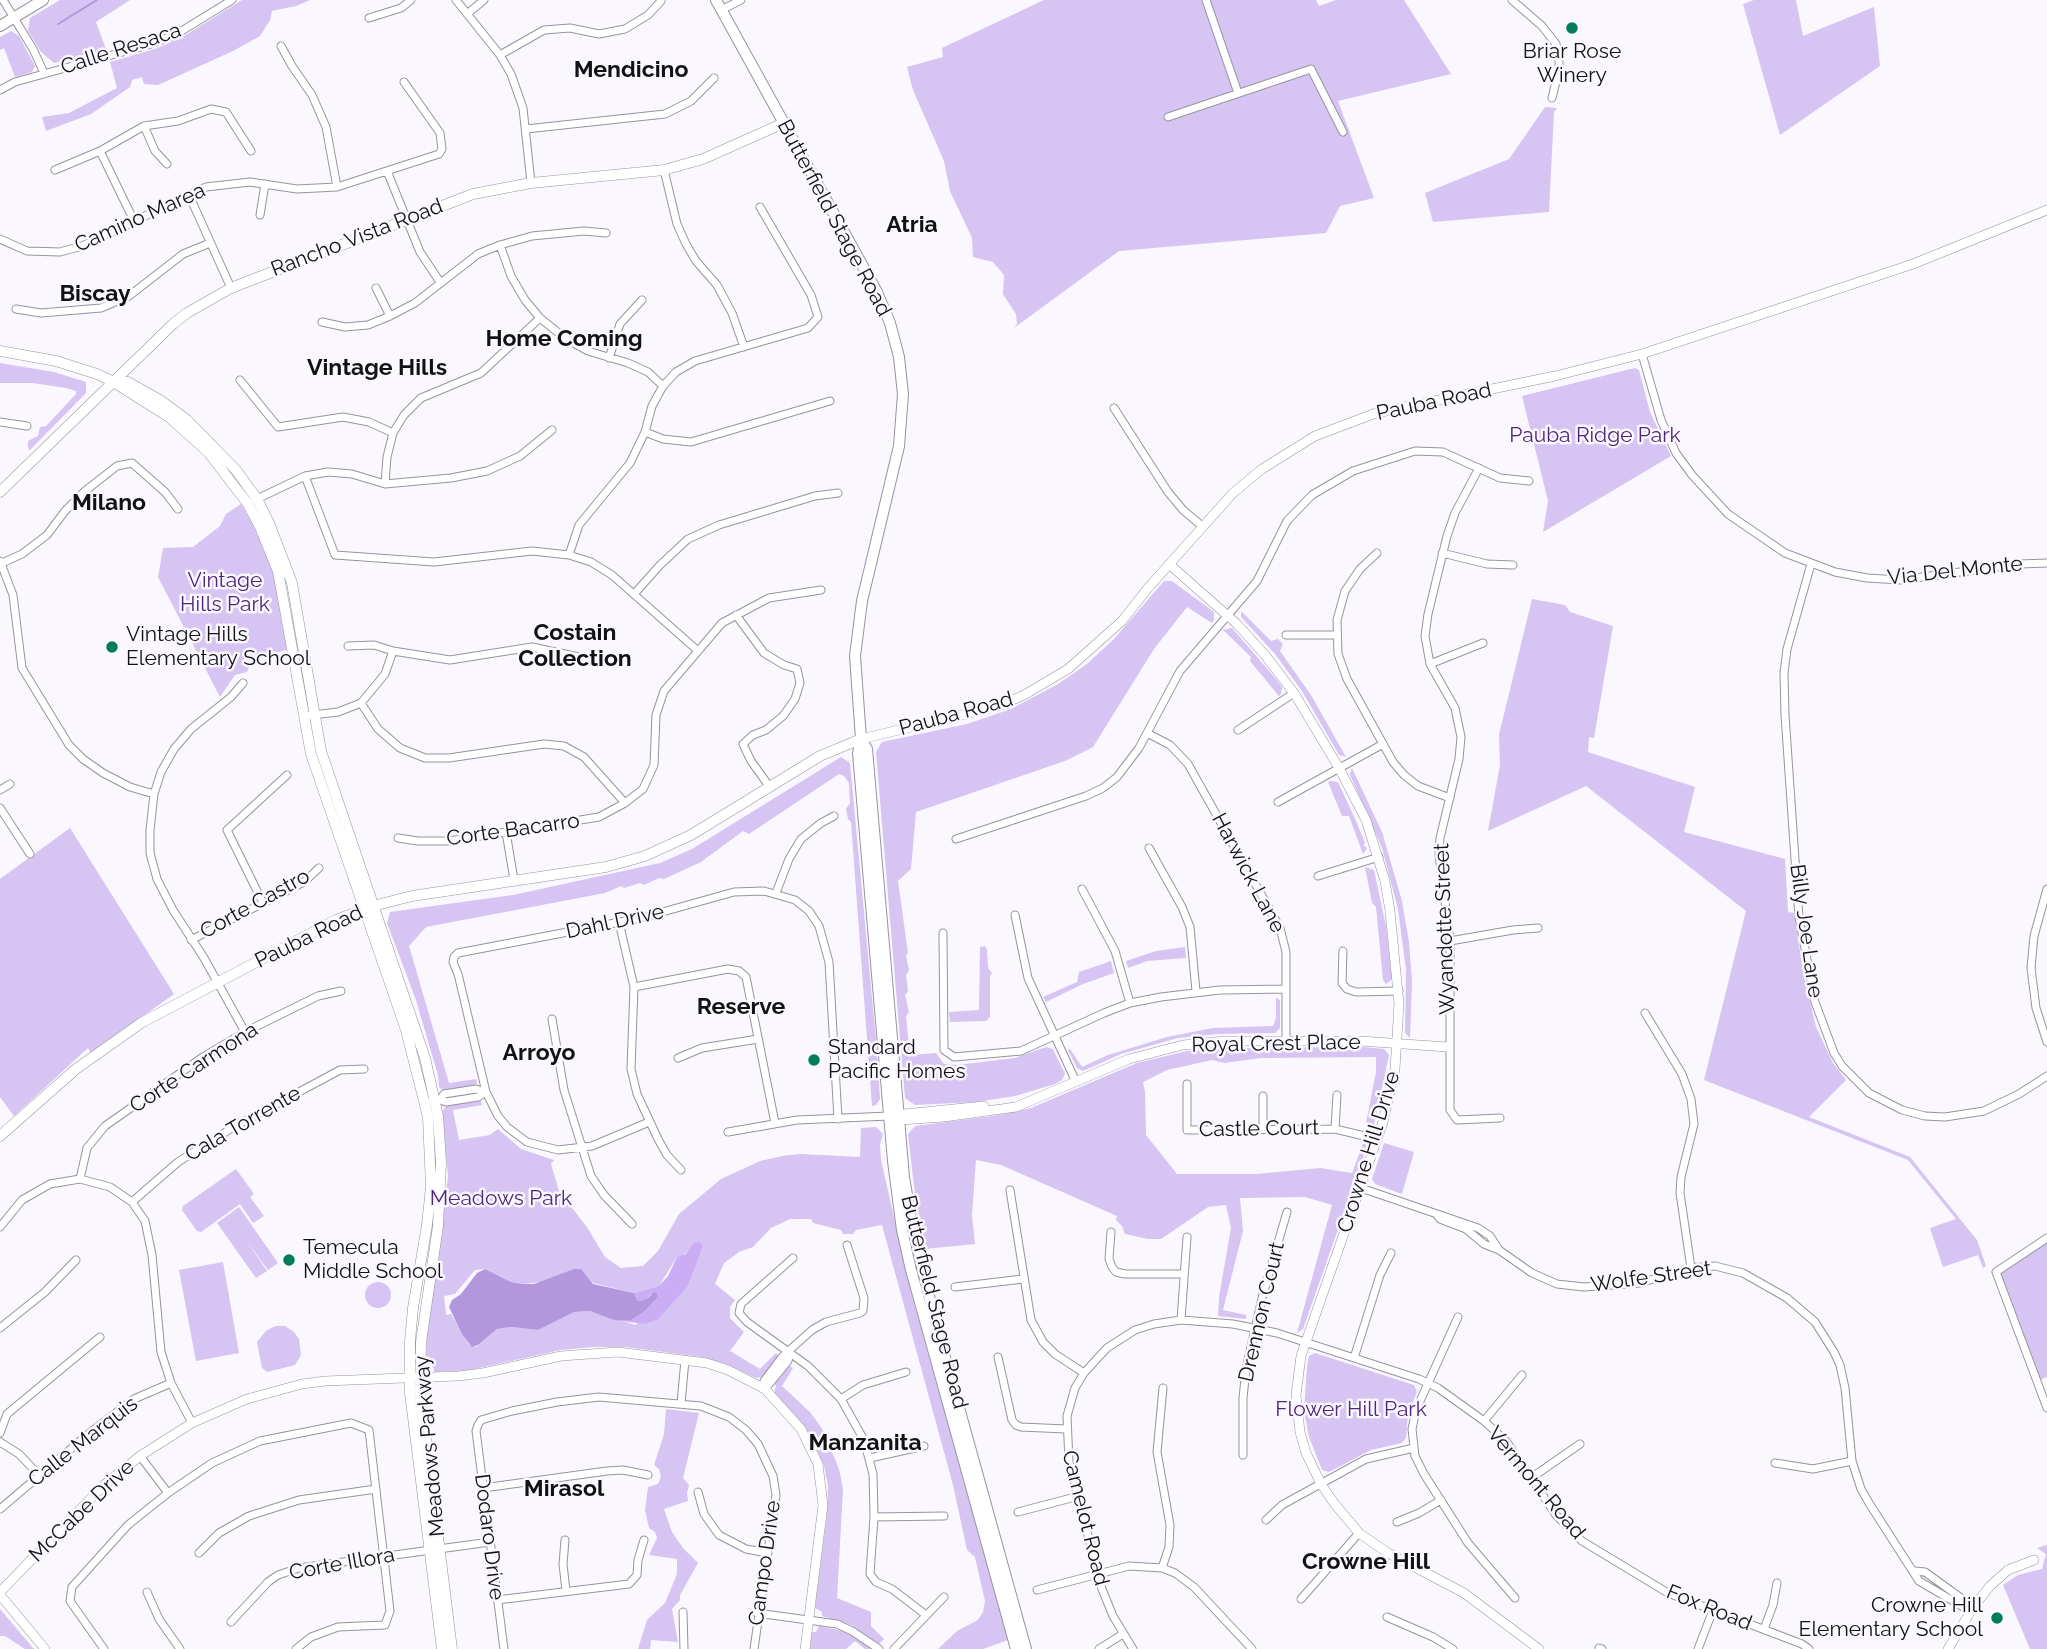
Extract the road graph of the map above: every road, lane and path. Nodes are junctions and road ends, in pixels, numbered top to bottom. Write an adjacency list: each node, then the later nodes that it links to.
1 (3, 0): 13 (street)
2 (43, 0): 13 (main road)
3 (232, 0): 18 (street, Calle Resaca)
4 (411, 0): 14 (street)
5 (456, 0): 12 (street)
6 (484, 0): 12 (street)
7 (741, 0): 11 (street)
8 (1206, 0): 22 (street)
9 (1512, 0): 23 (street)
10 (661, 1): 17 (street)
11 (719, 5): 25 (main road, Butterfield Stage Road)
12 (467, 14): 17 (street)
13 (15, 18): 15 (main road); 18 (street)
14 (369, 18)
15 (0, 26)
16 (281, 46): 37 (street)
17 (500, 55): 27 (street)
18 (44, 73): 21 (street)
19 (714, 78): 27 (street)
20 (404, 82): 34 (street, Camino Marea)
21 (0, 90)
22 (1238, 93): 24 (street); 28 (street)
23 (1552, 98)
24 (1168, 117)
25 (783, 123): 33 (main road, Rancho Vista Road); 105 (main road, Butterfield Stage Road)
26 (144, 126): 29 (street); 30 (street); 31 (street)
27 (526, 129): 35 (street)
28 (1343, 132)
29 (100, 151): 32 (street); 43 (street)
30 (251, 152)
31 (167, 164)
32 (55, 170)
33 (664, 170): 35 (main road, Rancho Vista Road); 56 (street)
34 (387, 171): 37 (street, Camino Marea); 42 (street)
35 (531, 183): 42 (main road, Rancho Vista Road)
36 (265, 184): 37 (street, Camino Marea); 38 (street, Camino Marea); 41 (street)
37 (337, 187)
38 (189, 195): 43 (street, Camino Marea); 46 (street)
39 (760, 207): 56 (street)
40 (2047, 210): 58 (street, Pauba Road)
41 (260, 215)
42 (406, 219): 48 (street); 49 (main road, Rancho Vista Road)
43 (134, 221): 45 (street, Camino Marea)
44 (606, 233): 47 (street)
45 (0, 239)
46 (210, 243): 49 (street); 52 (street)
47 (500, 245): 48 (street); 54 (street)
48 (440, 282): 53 (street)
49 (231, 288): 61 (main road, Rancho Vista Road)
50 (376, 288): 53 (street)
51 (642, 300): 59 (street)
52 (16, 309)
53 (390, 316): 55 (street)
54 (540, 318): 59 (street); 69 (street)
55 (322, 322)
56 (744, 346): 62 (street)
57 (0, 351): 61 (main road, Meadows Parkway)
58 (1642, 354): 78 (street, Pauba Road); 85 (street, Via Del Monte)
59 (609, 358): 62 (street)
60 (240, 380): 69 (street)
61 (112, 381): 74 (main road, Rancho Vista Road); 76 (main road, Meadows Parkway)
62 (663, 386): 68 (street)
63 (830, 401): 68 (street)
64 (1114, 408): 78 (street)
65 (0, 422): 66 (street)
66 (27, 426)
67 (552, 430): 73 (street)
68 (645, 432): 81 (street)
69 (393, 433): 73 (street)
70 (1479, 468): 72 (street); 80 (street, Wyandotte Street); 90 (street)
71 (305, 476): 73 (street); 76 (street); 81 (street)
72 (1529, 481)
73 (385, 484)
74 (0, 492)
75 (838, 493): 88 (street)
76 (252, 502): 102 (main road, Meadows Parkway)
77 (178, 509): 82 (street)
78 (1202, 526): 84 (street, Pauba Road)
79 (1377, 553): 92 (street)
80 (1442, 553): 86 (street); 98 (street, Wyandotte Street)
81 (569, 555): 88 (street)
82 (1, 562): 112 (street)
83 (2047, 563): 85 (street, Via Del Monte)
84 (1169, 564): 90 (street, Crowne Hill Drive); 105 (street, Pauba Road)
85 (1811, 564): 157 (street, Billy Joe Lane)
86 (1513, 565)
87 (821, 590): 89 (street)
88 (635, 593): 95 (street)
89 (736, 615): 95 (street); 110 (street)
90 (1227, 616): 100 (street, Crowne Hill Drive); 104 (street)
91 (1286, 635): 92 (street)
92 (1336, 635): 106 (street)
93 (1483, 643): 98 (street)
94 (348, 646): 96 (street)
95 (697, 650): 115 (street)
96 (393, 651): 97 (street); 101 (street)
97 (579, 657)
98 (1430, 664): 113 (street, Wyandotte Street)
99 (243, 683): 112 (street)
100 (1294, 693): 103 (street); 107 (street, Crowne Hill Drive)
101 (361, 703): 102 (street); 115 (street)
102 (309, 715): 131 (main road, Meadows Parkway)
103 (1238, 730)
104 (1147, 733): 120 (street); 141 (street, Harwick Lane)
105 (862, 739): 110 (main road, Pauba Road); 164 (main road, Butterfield Stage Road)
106 (1383, 744): 107 (street); 113 (street)
107 (1339, 768): 114 (street); 123 (street, Crowne Hill Drive)
108 (286, 775): 130 (street)
109 (10, 784): 111 (street)
110 (769, 786): 126 (main road, Pauba Road)
111 (0, 790)
112 (154, 794): 136 (street)
113 (1450, 798): 137 (street, Wyandotte Street)
114 (1278, 802)
115 (625, 803): 118 (street, Corte Bacarro)
116 (0, 807): 122 (street)
117 (834, 816): 129 (street)
118 (506, 832): 119 (street, Corte Bacarro); 126 (street)
119 (398, 838)
120 (956, 839)
121 (1149, 848): 144 (street)
122 (30, 854)
123 (1379, 857): 125 (street); 142 (street, Crowne Hill Drive)
124 (319, 868): 130 (street, Corte Castro)
125 (1318, 876)
126 (514, 880): 131 (main road, Pauba Road)
127 (1082, 889): 145 (street)
128 (2047, 889): 152 (street)
129 (776, 893): 133 (street, Dahl Drive); 166 (street)
130 (263, 903): 136 (street, Corte Castro)
131 (368, 908): 139 (main road, Pauba Road); 163 (main road, Meadows Parkway)
132 (1015, 915): 149 (street)
133 (619, 922): 140 (street); 160 (street, Dahl Drive)
134 (1538, 928): 137 (street)
135 (943, 933): 149 (street)
136 (191, 940): 139 (street)
137 (1450, 942): 154 (street, Wyandotte Street)
138 (1343, 951): 142 (street)
139 (217, 983): 148 (street); 172 (main road, Pauba Road)
140 (634, 987): 150 (street); 167 (street)
141 (1286, 989): 144 (street); 151 (street, Harwick Lane)
142 (1399, 990): 153 (street, Crowne Hill Drive)
143 (341, 991): 148 (street, Corte Carmona)
144 (1196, 991): 145 (street)
145 (1130, 1003): 149 (street)
146 (1644, 1013): 190 (street)
147 (552, 1019): 174 (street)
148 (245, 1032): 176 (street, Corte Carmona)
149 (1053, 1036): 158 (street)
150 (758, 1039): 155 (street); 168 (street)
151 (1286, 1041): 153 (street, Royal Crest Place); 158 (street, Royal Crest Place)
152 (2047, 1042)
153 (1398, 1044): 154 (street, Royal Crest Place); 173 (street, Crowne Hill Drive)
154 (1448, 1047): 165 (street, Wyandotte Street)
155 (678, 1058)
156 (365, 1069): 179 (street, Cala Torrente)
157 (2047, 1076)
158 (1076, 1082): 164 (street, Royal Crest Place)
159 (1188, 1084): 169 (street, Castle Court)
160 (486, 1092): 163 (street); 174 (street)
161 (1336, 1095): 170 (street)
162 (1264, 1096): 169 (street)
163 (433, 1101): 207 (main road, Meadows Parkway)
164 (896, 1117): 166 (street); 289 (main road, Butterfield Stage Road); 290 (main road, Butterfield Stage Road)
165 (1500, 1118)
166 (838, 1119): 168 (street)
167 (649, 1122): 174 (street); 175 (street)
168 (775, 1123): 171 (street)
169 (1264, 1129): 170 (street, Castle Court)
170 (1335, 1129): 173 (street, Castle Court)
171 (727, 1132)
172 (0, 1136)
173 (1377, 1139): 177 (street, Crowne Hill Drive)
174 (582, 1148): 181 (street)
175 (681, 1170)
176 (80, 1179): 179 (street); 182 (street)
177 (1360, 1188): 190 (street, Wolfe Street); 199 (street, Crowne Hill Drive)
178 (1010, 1190): 192 (street)
179 (132, 1202): 209 (street)
180 (1287, 1212): 197 (street, Drennon Court)
181 (632, 1224)
182 (0, 1227)
183 (1111, 1232): 191 (street)
184 (1187, 1237): 191 (street)
185 (2047, 1238): 214 (street)
186 (847, 1245): 200 (street)
187 (1391, 1253): 202 (street)
188 (793, 1258): 200 (street)
189 (76, 1259): 196 (street)
190 (1691, 1268): 227 (street, Wolfe Street)
191 (1184, 1274): 195 (street)
192 (1023, 1279): 193 (street); 205 (street)
193 (955, 1287)
194 (1458, 1317): 208 (street)
195 (1181, 1320): 197 (street, Camelot Road); 205 (street, Camelot Road)
196 (0, 1328)
197 (1255, 1328): 199 (street, Camelot Road); 225 (street, Drennon Court)
198 (100, 1337): 219 (street)
199 (1306, 1343): 202 (street, Vermont Road); 232 (street, Crowne Hill Drive)
200 (790, 1352): 211 (street); 212 (street)
201 (998, 1357): 218 (street)
202 (1354, 1358): 208 (street, Vermont Road)
203 (685, 1360): 207 (street, McCabe Drive); 211 (street, McCabe Drive); 213 (street)
204 (906, 1372): 212 (street)
205 (1083, 1373): 218 (street, Camelot Road)
206 (1522, 1375): 215 (street)
207 (415, 1377): 216 (street, McCabe Drive); 249 (main road, Meadows Parkway)
208 (1428, 1382): 215 (street, Vermont Road); 223 (street)
209 (170, 1383): 216 (street); 229 (street, Calle Marquis)
210 (1163, 1388): 255 (street)
211 (765, 1389): 272 (street)
212 (841, 1399): 226 (street)
213 (681, 1404): 217 (street, Campo Drive); 251 (street, Campo Drive)
214 (2047, 1408)
215 (1484, 1421): 231 (street, Vermont Road)
216 (192, 1423): 224 (street, McCabe Drive)
217 (478, 1425): 233 (street, Dodaro Drive)
218 (1066, 1429): 237 (street, Camelot Road)
219 (0, 1433)
220 (0, 1442): 229 (street)
221 (1580, 1444): 231 (street)
222 (924, 1446): 226 (street)
223 (1414, 1448): 232 (street); 238 (street)
224 (140, 1455): 236 (street); 261 (street, McCabe Drive)
225 (1242, 1455)
226 (870, 1458): 242 (street)
227 (1852, 1461): 228 (street); 266 (street, Wolfe Street)
228 (1775, 1463)
229 (39, 1475): 239 (street, Calle Marquis)
230 (648, 1475): 233 (street)
231 (1531, 1478): 254 (street, Vermont Road)
232 (1321, 1485): 243 (street); 245 (street, Crowne Hill Drive)
233 (483, 1488): 248 (street, Dodaro Drive)
234 (376, 1489): 236 (street); 250 (street); 252 (street)
235 (698, 1492): 251 (street)
236 (167, 1493): 278 (street)
237 (1079, 1496): 240 (street); 256 (street, Camelot Road)
238 (1441, 1500): 244 (street); 263 (street)
239 (0, 1509)
240 (1018, 1512)
241 (944, 1516): 242 (street)
242 (874, 1517): 270 (street)
243 (1266, 1520)
244 (1397, 1522)
245 (1360, 1533): 264 (street); 276 (street, Crowne Hill Drive)
246 (565, 1540): 259 (street)
247 (644, 1540): 259 (street)
248 (490, 1542): 249 (street, Corte Illora); 265 (street, Dodaro Drive)
249 (434, 1550): 252 (street, Corte Illora); 281 (main road, Meadows Parkway); 282 (main road, Meadows Parkway)
250 (199, 1553)
251 (768, 1553): 269 (street, Campo Drive)
252 (384, 1556): 273 (street, Corte Illora); 280 (street)
253 (2034, 1560): 266 (street)
254 (1612, 1561): 267 (street, Fox Road)
255 (1162, 1568): 256 (street); 293 (street)
256 (1098, 1574): 258 (street); 275 (street, Camelot Road)
257 (1777, 1583): 274 (street)
258 (1037, 1590)
259 (566, 1591): 265 (street)
260 (147, 1592): 279 (street)
261 (0, 1594): 277 (street)
262 (944, 1597): 270 (street)
263 (1515, 1598)
264 (1301, 1599)
265 (497, 1600): 283 (street, Dodaro Drive)
266 (1972, 1609): 297 (street)
267 (1713, 1610): 274 (street, Fox Road); 295 (street)
268 (683, 1612): 284 (street)
269 (757, 1613): 272 (street); 285 (street, Campo Drive)
270 (926, 1615): 288 (street)
271 (1387, 1617): 294 (street)
272 (808, 1620): 286 (street); 287 (street)
273 (231, 1622)
274 (1764, 1629): 296 (street, Fox Road)
275 (1123, 1634): 291 (street); 292 (street, Camelot Road)
276 (1537, 1648)
277 (45, 1649)
278 (104, 1649)
279 (180, 1649)
280 (296, 1649)
281 (443, 1649)
282 (452, 1649)
283 (504, 1649)
284 (684, 1649)
285 (754, 1649)
286 (805, 1649)
287 (879, 1649)
288 (894, 1649)
289 (1016, 1649)
290 (1026, 1649)
291 (1099, 1649)
292 (1133, 1649)
293 (1252, 1649)
294 (1453, 1649)
295 (1698, 1649)
296 (1809, 1649)
297 (1948, 1649)

